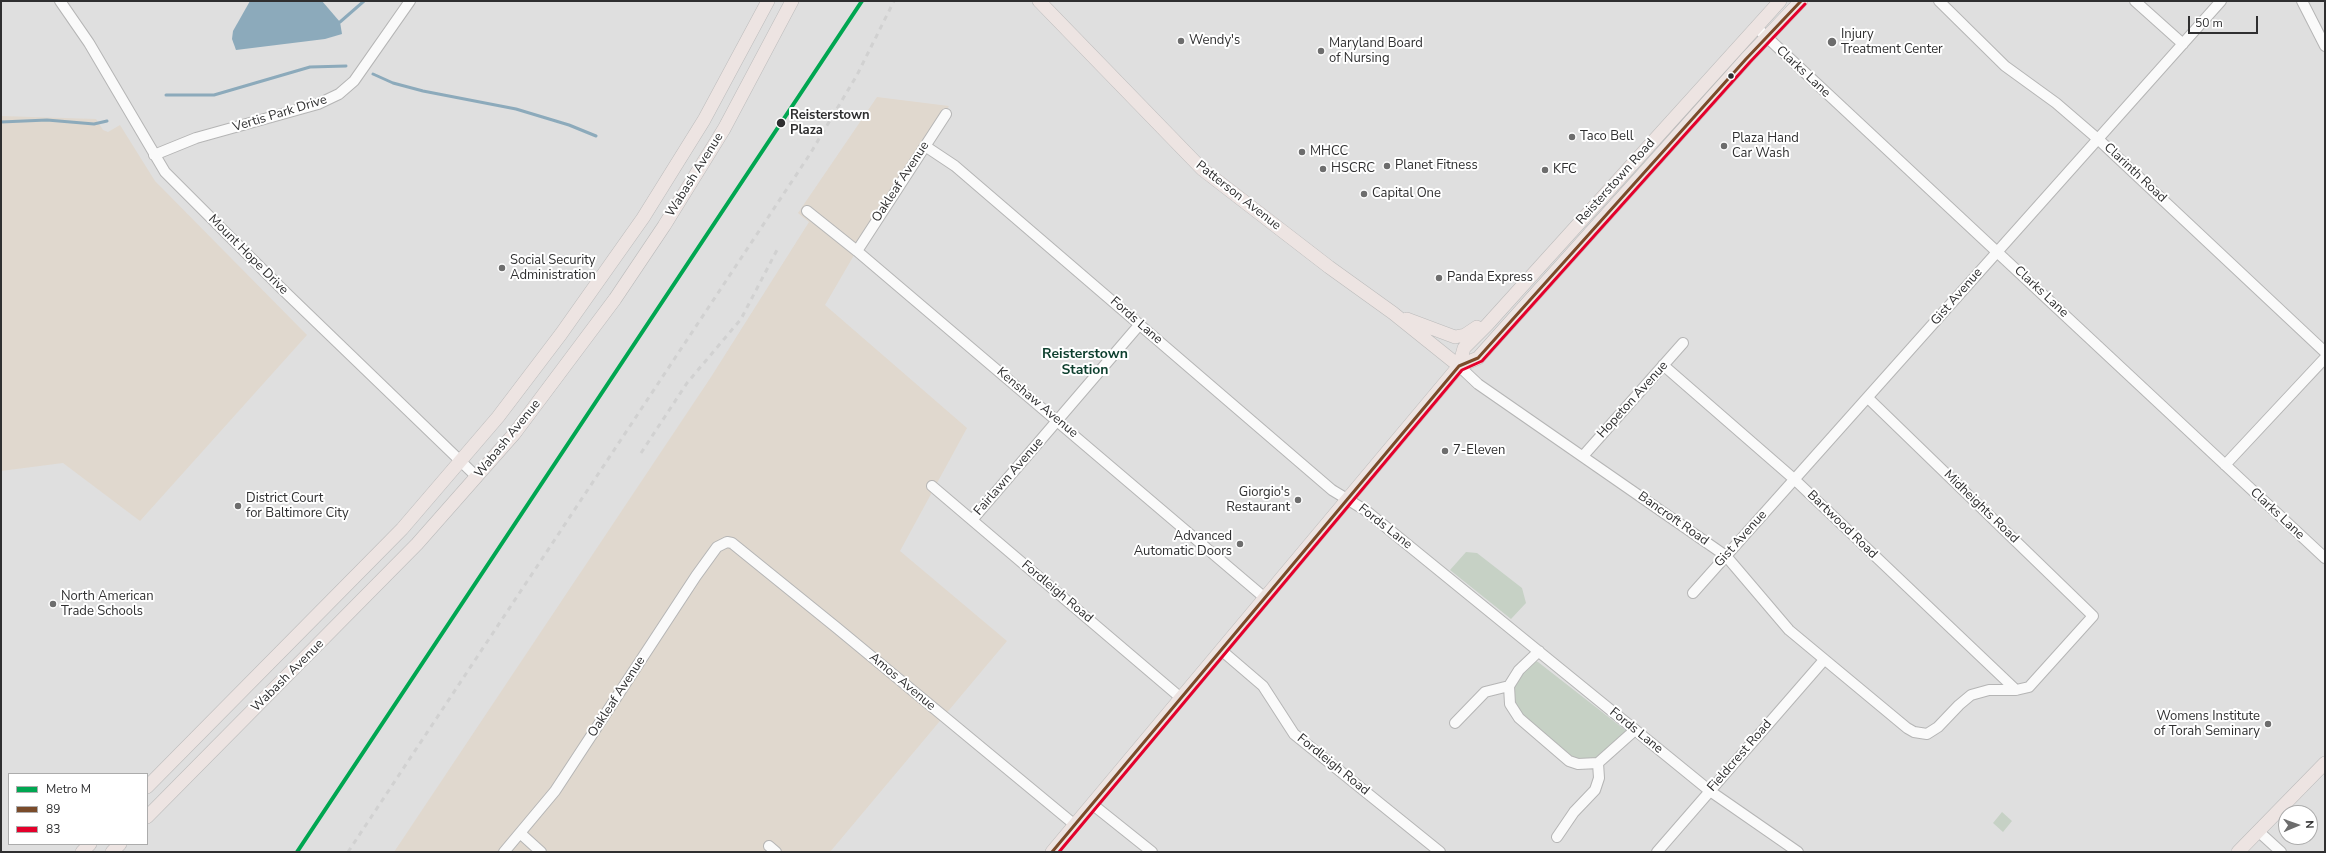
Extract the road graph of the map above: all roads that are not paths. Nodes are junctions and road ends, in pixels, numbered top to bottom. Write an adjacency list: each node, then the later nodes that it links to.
1 (60, 1): 20 (street, Mount Hope Drive)
2 (410, 1): 20 (street, Vertis Park Drive)
3 (768, 1): 36 (main road, Wabash Avenue)
4 (792, 1): 38 (main road, Wabash Avenue)
5 (1039, 1): 26 (main road, Patterson Avenue)
6 (1780, 1): 12 (main road, Reisterstown Road)
7 (1802, 1): 13 (main road, Reisterstown Road)
8 (1939, 1): 18 (street, Clarinth Road)
9 (2135, 1): 14 (street)
10 (2221, 1): 14 (street, Gist Avenue)
11 (2302, 1): 15 (street)
12 (1756, 27): 13 (street, Clarks Lane); 17 (main road, Reisterstown Road)
13 (1766, 37): 21 (main road, Reisterstown Road); 24 (street, Clarks Lane)
14 (2183, 44): 18 (street, Gist Avenue)
15 (2325, 46)
16 (946, 114): 19 (street, Oakleaf Avenue)
17 (1656, 136): 21 (main road); 25 (main road, Reisterstown Road)
18 (2099, 140): 24 (street, Gist Avenue); 29 (street, Clarinth Road)
19 (925, 146): 23 (street, Oakleaf Avenue); 27 (street, Fords Lane)
20 (154, 156): 36 (street, Mount Hope Drive)
21 (1632, 185): 32 (main road, Reisterstown Road)
22 (807, 211): 23 (street, Kenshaw Avenue)
23 (857, 251): 34 (street, Kenshaw Avenue)
24 (1997, 251): 33 (street, Gist Avenue); 37 (street, Clarks Lane)
25 (1535, 272): 26 (main road); 32 (main road, Reisterstown Road)
26 (1393, 313): 32 (main road, Patterson Avenue)
27 (1140, 324): 34 (street, Fairlawn Avenue); 41 (street, Fords Lane)
28 (1683, 343): 31 (street, Hopeton Avenue)
29 (2325, 352)
30 (2325, 358): 37 (street)
31 (1663, 365): 35 (street, Hopeton Avenue); 39 (street, Bartwood Road)
32 (1459, 366): 35 (street, Bancroft Road); 41 (main road, Reisterstown Road)
33 (1868, 398): 39 (street, Gist Avenue); 52 (street, Midheights Road)
34 (1058, 420): 42 (street, Fairlawn Avenue); 47 (street, Kenshaw Avenue)
35 (1583, 456): 44 (street, Bancroft Road)
36 (461, 462): 38 (street, Mount Hope Drive); 58 (main road, Wabash Avenue)
37 (2225, 465): 45 (street, Clarks Lane)
38 (477, 477): 61 (main road, Wabash Avenue)
39 (1794, 479): 44 (street, Gist Avenue); 52 (street, Bartwood Road)
40 (932, 486): 42 (street, Fordleigh Road)
41 (1348, 499): 47 (main road, Reisterstown Road); 49 (street, Fords Lane)
42 (972, 520): 53 (street, Fordleigh Road)
43 (727, 542): 62 (street, Amos Avenue); 64 (street, Oakleaf Avenue)
44 (1726, 556): 46 (street, Gist Avenue); 50 (street, Bancroft Road)
45 (2325, 558)
46 (1693, 593)
47 (1266, 598): 48 (main road, Reisterstown Road)
48 (1221, 650): 53 (main road, Reisterstown Road); 70 (street, Fordleigh Road)
49 (1539, 651): 51 (street); 55 (street, Fords Lane)
50 (1824, 660): 52 (street, Bancroft Road); 59 (street, Fieldcrest Road)
51 (1509, 686): 54 (street); 56 (street)
52 (2016, 690)
53 (1181, 698): 60 (main road, Reisterstown Road)
54 (1455, 724)
55 (1635, 730): 56 (street); 59 (street, Fords Lane)
56 (1598, 763): 65 (street)
57 (2325, 763): 63 (main road)
58 (148, 786)
59 (1710, 791): 71 (street, Fieldcrest Road); 72 (street, Fords Lane)
60 (1092, 804): 62 (main road, Reisterstown Road); 69 (street)
61 (148, 816)
62 (1075, 825): 68 (main road, Reisterstown Road)
63 (2258, 831): 73 (main road); 74 (street)
64 (520, 833): 66 (street, Oakleaf Avenue); 67 (street)
65 (1557, 837)
66 (504, 852)
67 (541, 852)
68 (1052, 852)
69 (1152, 852)
70 (1440, 852)
71 (1656, 852)
72 (1798, 852)
73 (2238, 852)
74 (2281, 852)

